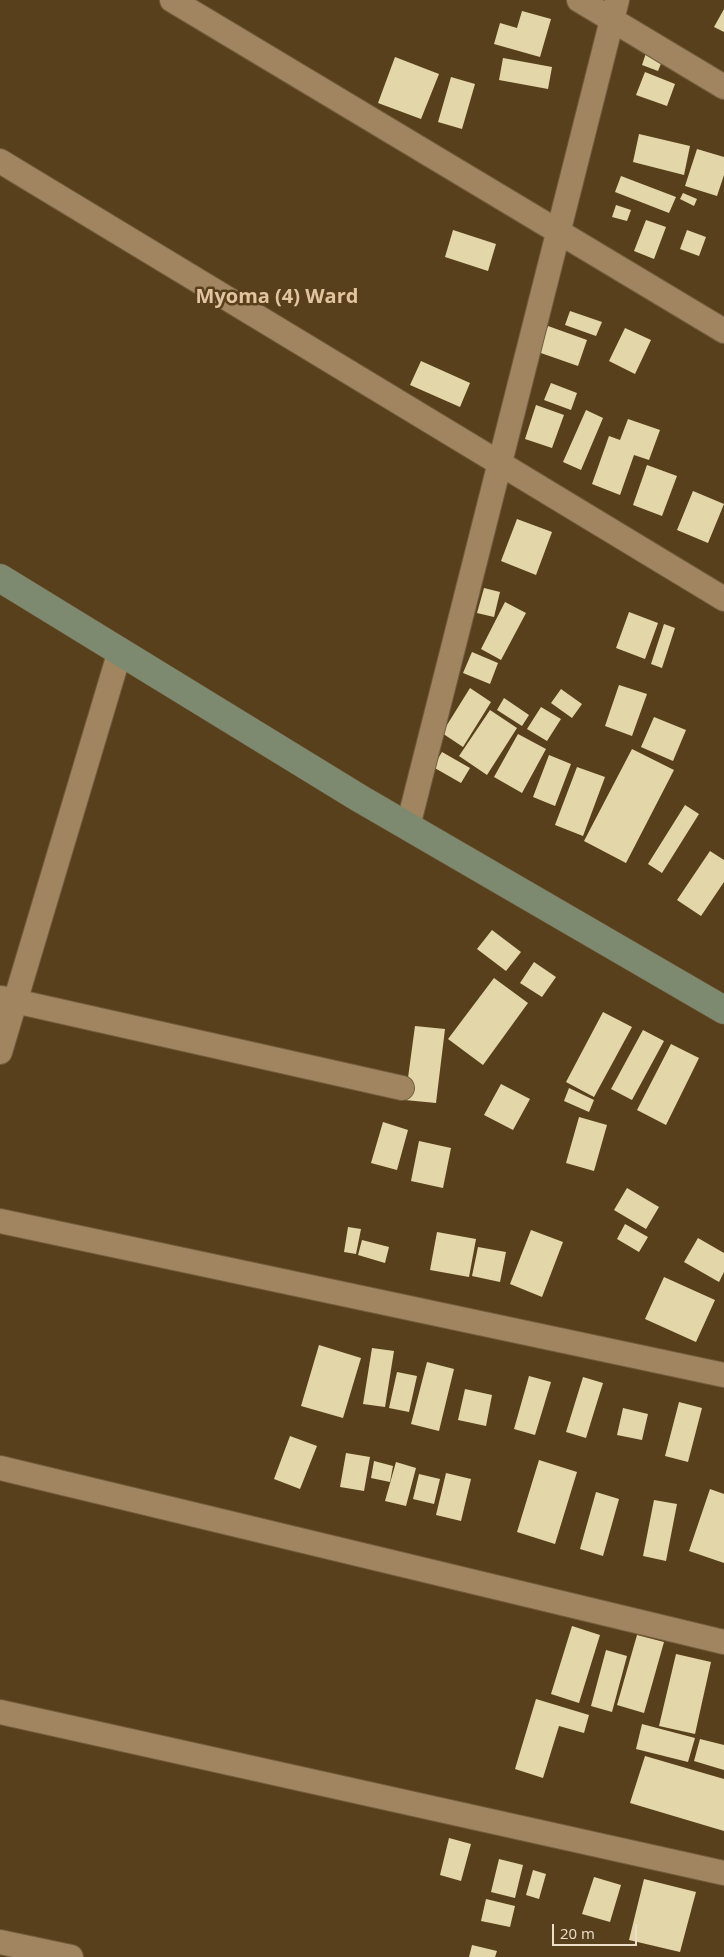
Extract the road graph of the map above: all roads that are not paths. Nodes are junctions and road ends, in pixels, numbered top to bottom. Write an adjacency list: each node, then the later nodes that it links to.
1 (172, 0): 6 (street)
2 (579, 0): 3 (street)
3 (615, 10): 4 (street); 6 (street)
4 (724, 87)
5 (0, 161): 8 (street)
6 (559, 231): 7 (street); 8 (street)
7 (724, 331)
8 (500, 464): 10 (street); 12 (street)
9 (0, 578): 11 (main road)
10 (724, 599)
11 (120, 651): 12 (main road); 13 (street)
12 (408, 826): 14 (main road)
13 (8, 1000): 15 (street); 16 (street)
14 (724, 1010)
15 (0, 1052)
16 (402, 1088)
17 (0, 1221): 18 (street)
18 (724, 1375)
19 (0, 1468): 20 (street)
20 (724, 1642)
21 (0, 1712): 22 (street)
22 (724, 1872)
23 (0, 1942): 24 (street)
24 (71, 1957)

